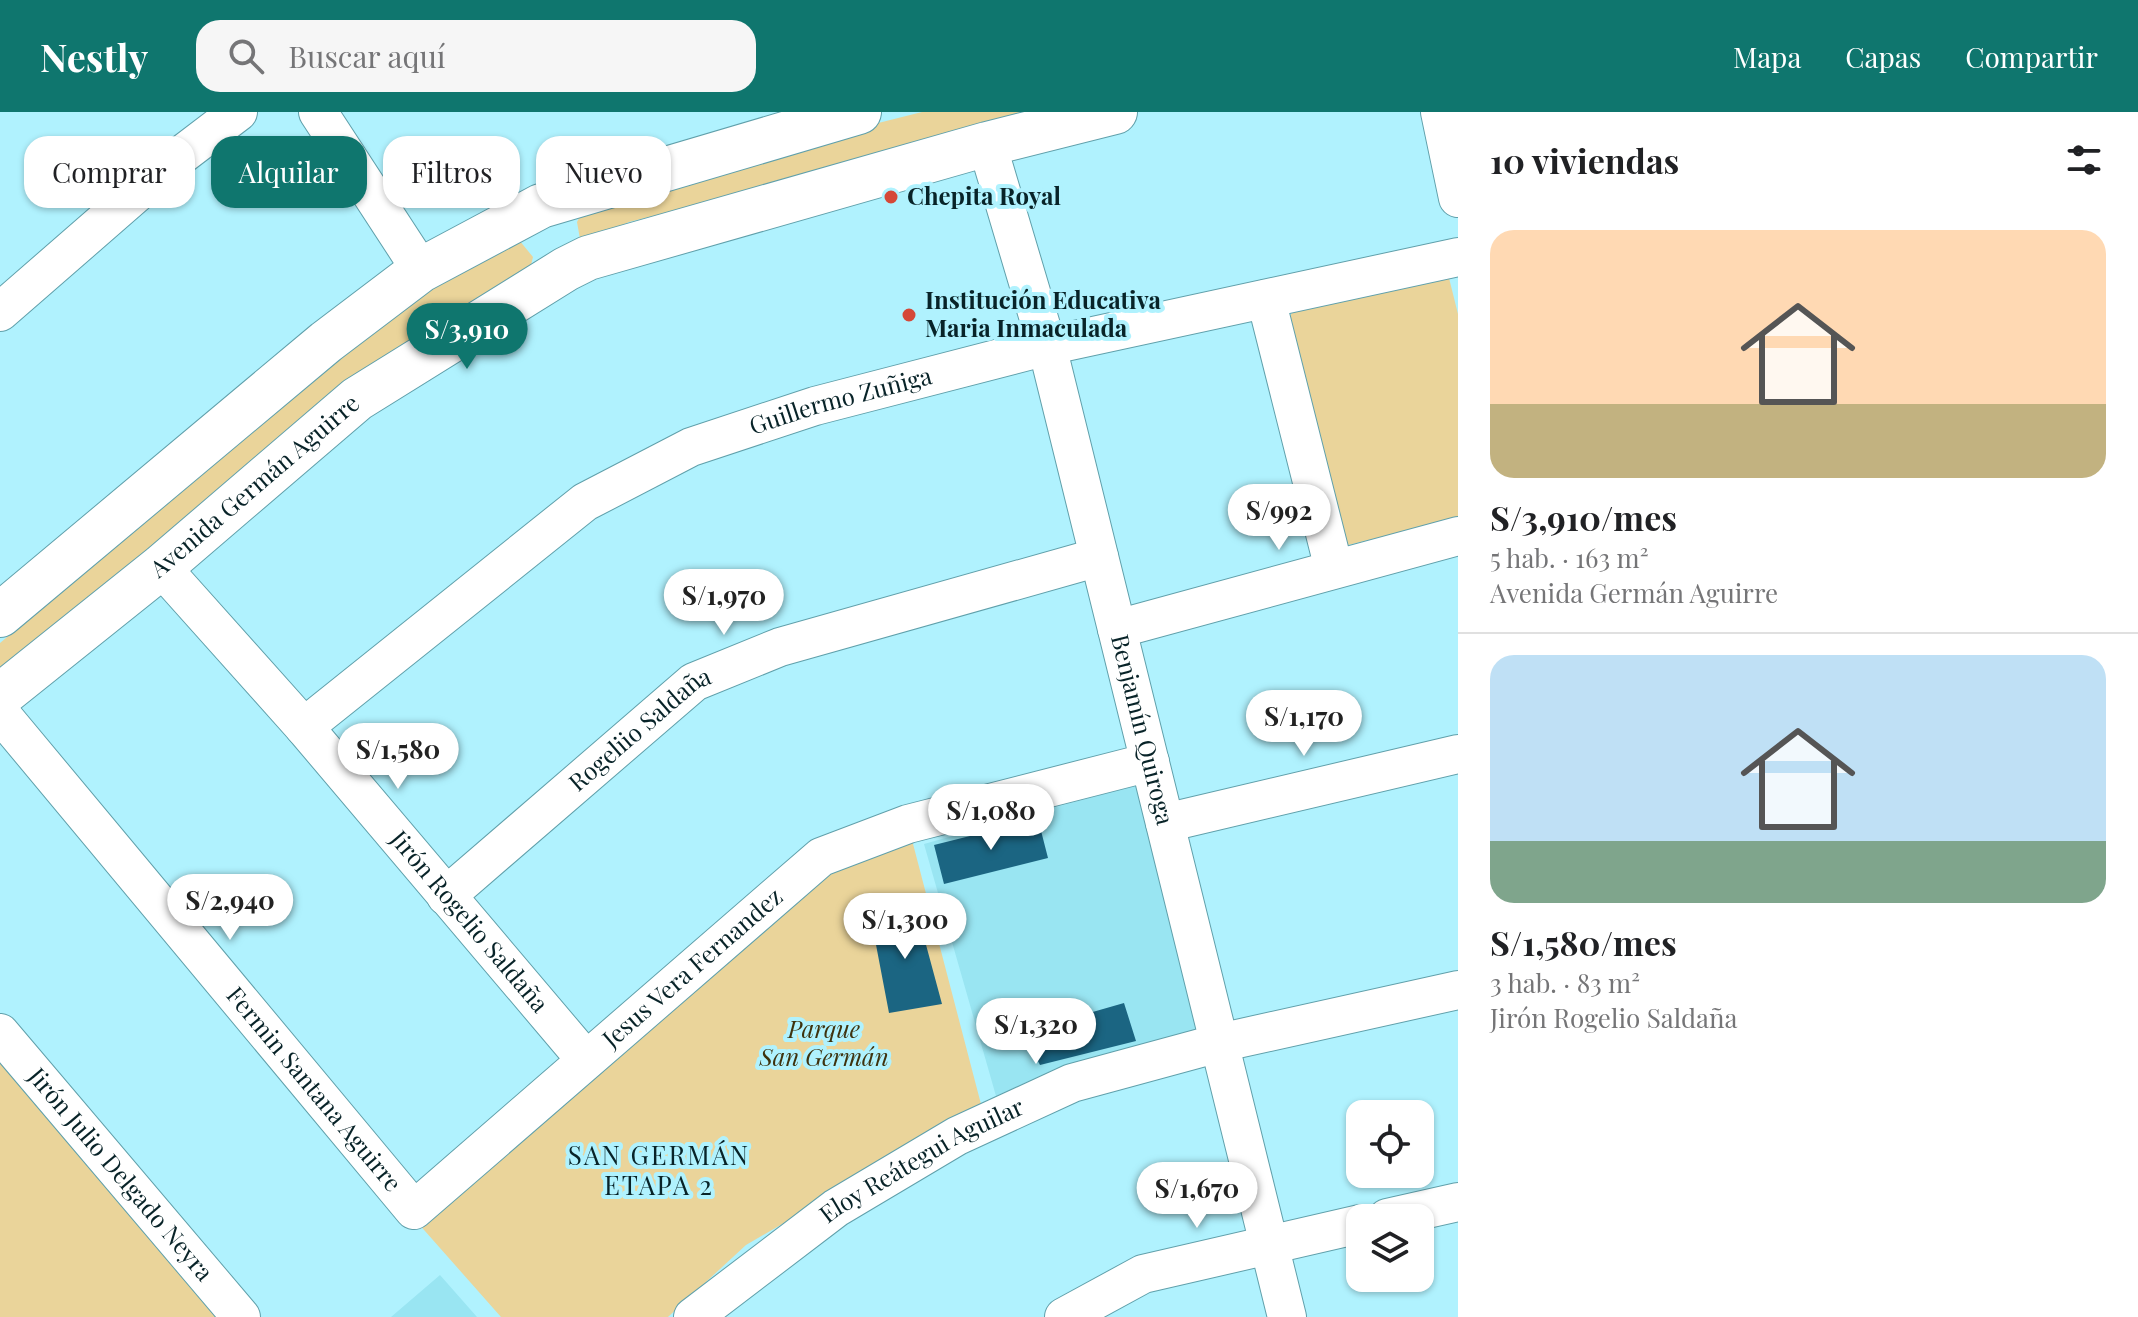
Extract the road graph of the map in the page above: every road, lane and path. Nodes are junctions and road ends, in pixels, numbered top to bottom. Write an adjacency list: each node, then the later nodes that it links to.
1 (238, 112): 15 (street)
2 (318, 112): 13 (street)
3 (859, 112): 7 (main road)
4 (1115, 112): 6 (main road, Avenida Germán Aguirre)
5 (1440, 112): 8 (street)
6 (987, 144): 12 (main road, Avenida Germán Aguirre); 16 (street, Benjamín Quiroga)
7 (671, 168)
8 (1458, 198)
9 (537, 208): 13 (main road)
10 (542, 208): 12 (main road)
11 (1458, 257): 14 (street, Guillermo Zuñiga)
12 (566, 269): 19 (main road, Avenida Germán Aguirre)
13 (421, 270): 21 (main road)
14 (1266, 299): 16 (street, Guillermo Zuñiga); 20 (street)
15 (0, 312)
16 (1047, 346): 18 (street, Benjamín Quiroga); 25 (street, Guillermo Zuñiga)
17 (1458, 536): 20 (street)
18 (1099, 557): 22 (street, Benjamín Quiroga); 29 (street, Rogeliio Saldaña)
19 (161, 567): 23 (main road, Avenida Germán Aguirre); 25 (street, Jirón Rogelio Saldaña)
20 (1334, 569): 22 (street)
21 (0, 615)
22 (1117, 629): 27 (street, Benjamín Quiroga)
23 (0, 696)
24 (0, 713): 36 (street, Fermin Santana Aguirre)
25 (304, 727): 29 (street, Jirón Rogelio Saldaña)
26 (1458, 754): 28 (street)
27 (1150, 762): 28 (street, Benjamín Quiroga); 33 (street, Jesus Vera Fernandez)
28 (1165, 823): 32 (street, Benjamín Quiroga)
29 (446, 896): 33 (street, Jirón Rogelio Saldaña)
30 (1458, 990): 32 (street, Eloy Reátegui Aguilar)
31 (0, 1033): 39 (street, Jirón Julio Delgado Neyra)
32 (1219, 1043): 38 (street, Benjamín Quiroga); 40 (street, Eloy Reátegui Aguilar)
33 (586, 1060): 36 (street, Jesus Vera Fernandez)
34 (1458, 1202): 35 (street)
35 (1434, 1207)
36 (414, 1210)
37 (1346, 1227): 38 (street)
38 (1269, 1245): 41 (street); 42 (street, Benjamín Quiroga)
39 (241, 1317)
40 (693, 1317)
41 (1064, 1317)
42 (1287, 1317)

